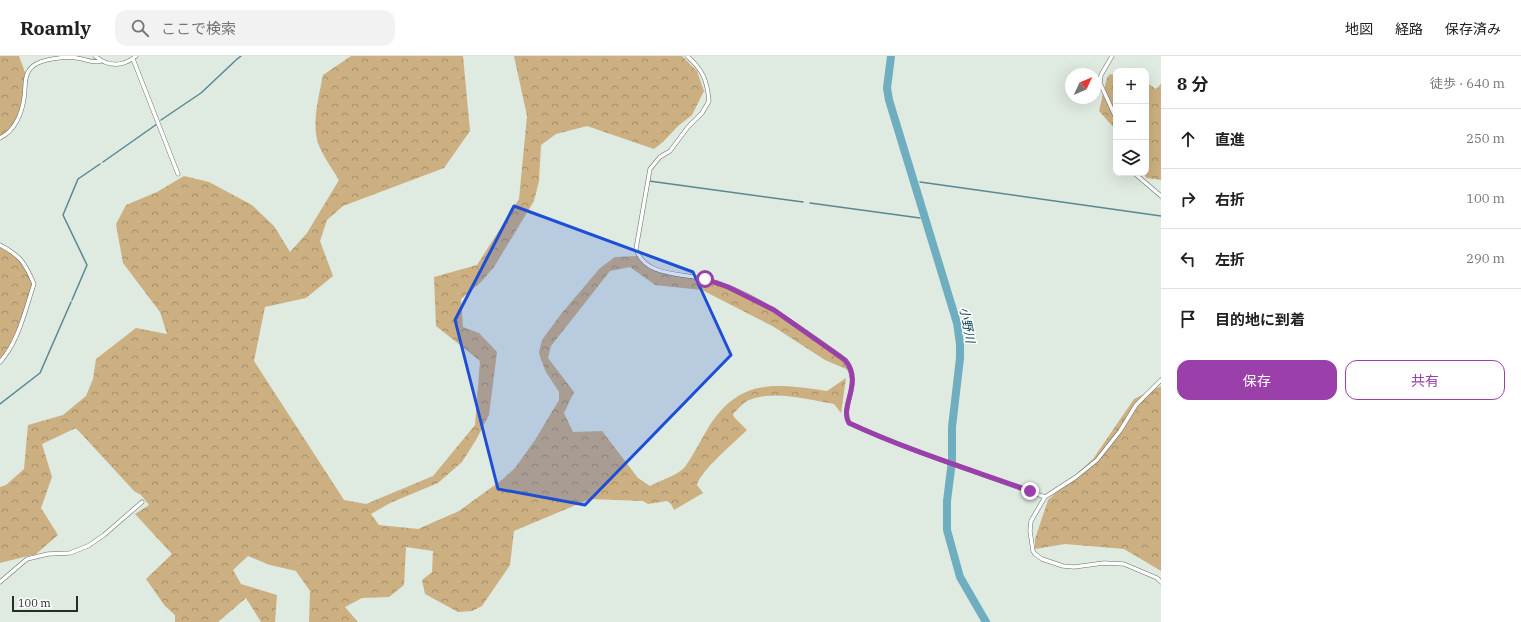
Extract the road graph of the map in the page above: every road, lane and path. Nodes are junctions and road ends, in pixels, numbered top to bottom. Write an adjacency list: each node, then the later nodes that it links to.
1 (95, 56): 5 (street)
2 (687, 56): 14 (street)
3 (1112, 56): 6 (street)
4 (135, 57): 5 (street); 8 (street)
5 (101, 61): 7 (street)
6 (1113, 111)
7 (0, 138)
8 (178, 174)
9 (1138, 176): 10 (street)
10 (1161, 196)
11 (0, 245): 12 (street)
12 (0, 362)
13 (1161, 380): 14 (street)
14 (1045, 497): 17 (street)
15 (142, 502): 16 (street)
16 (0, 582)
17 (1161, 582)

